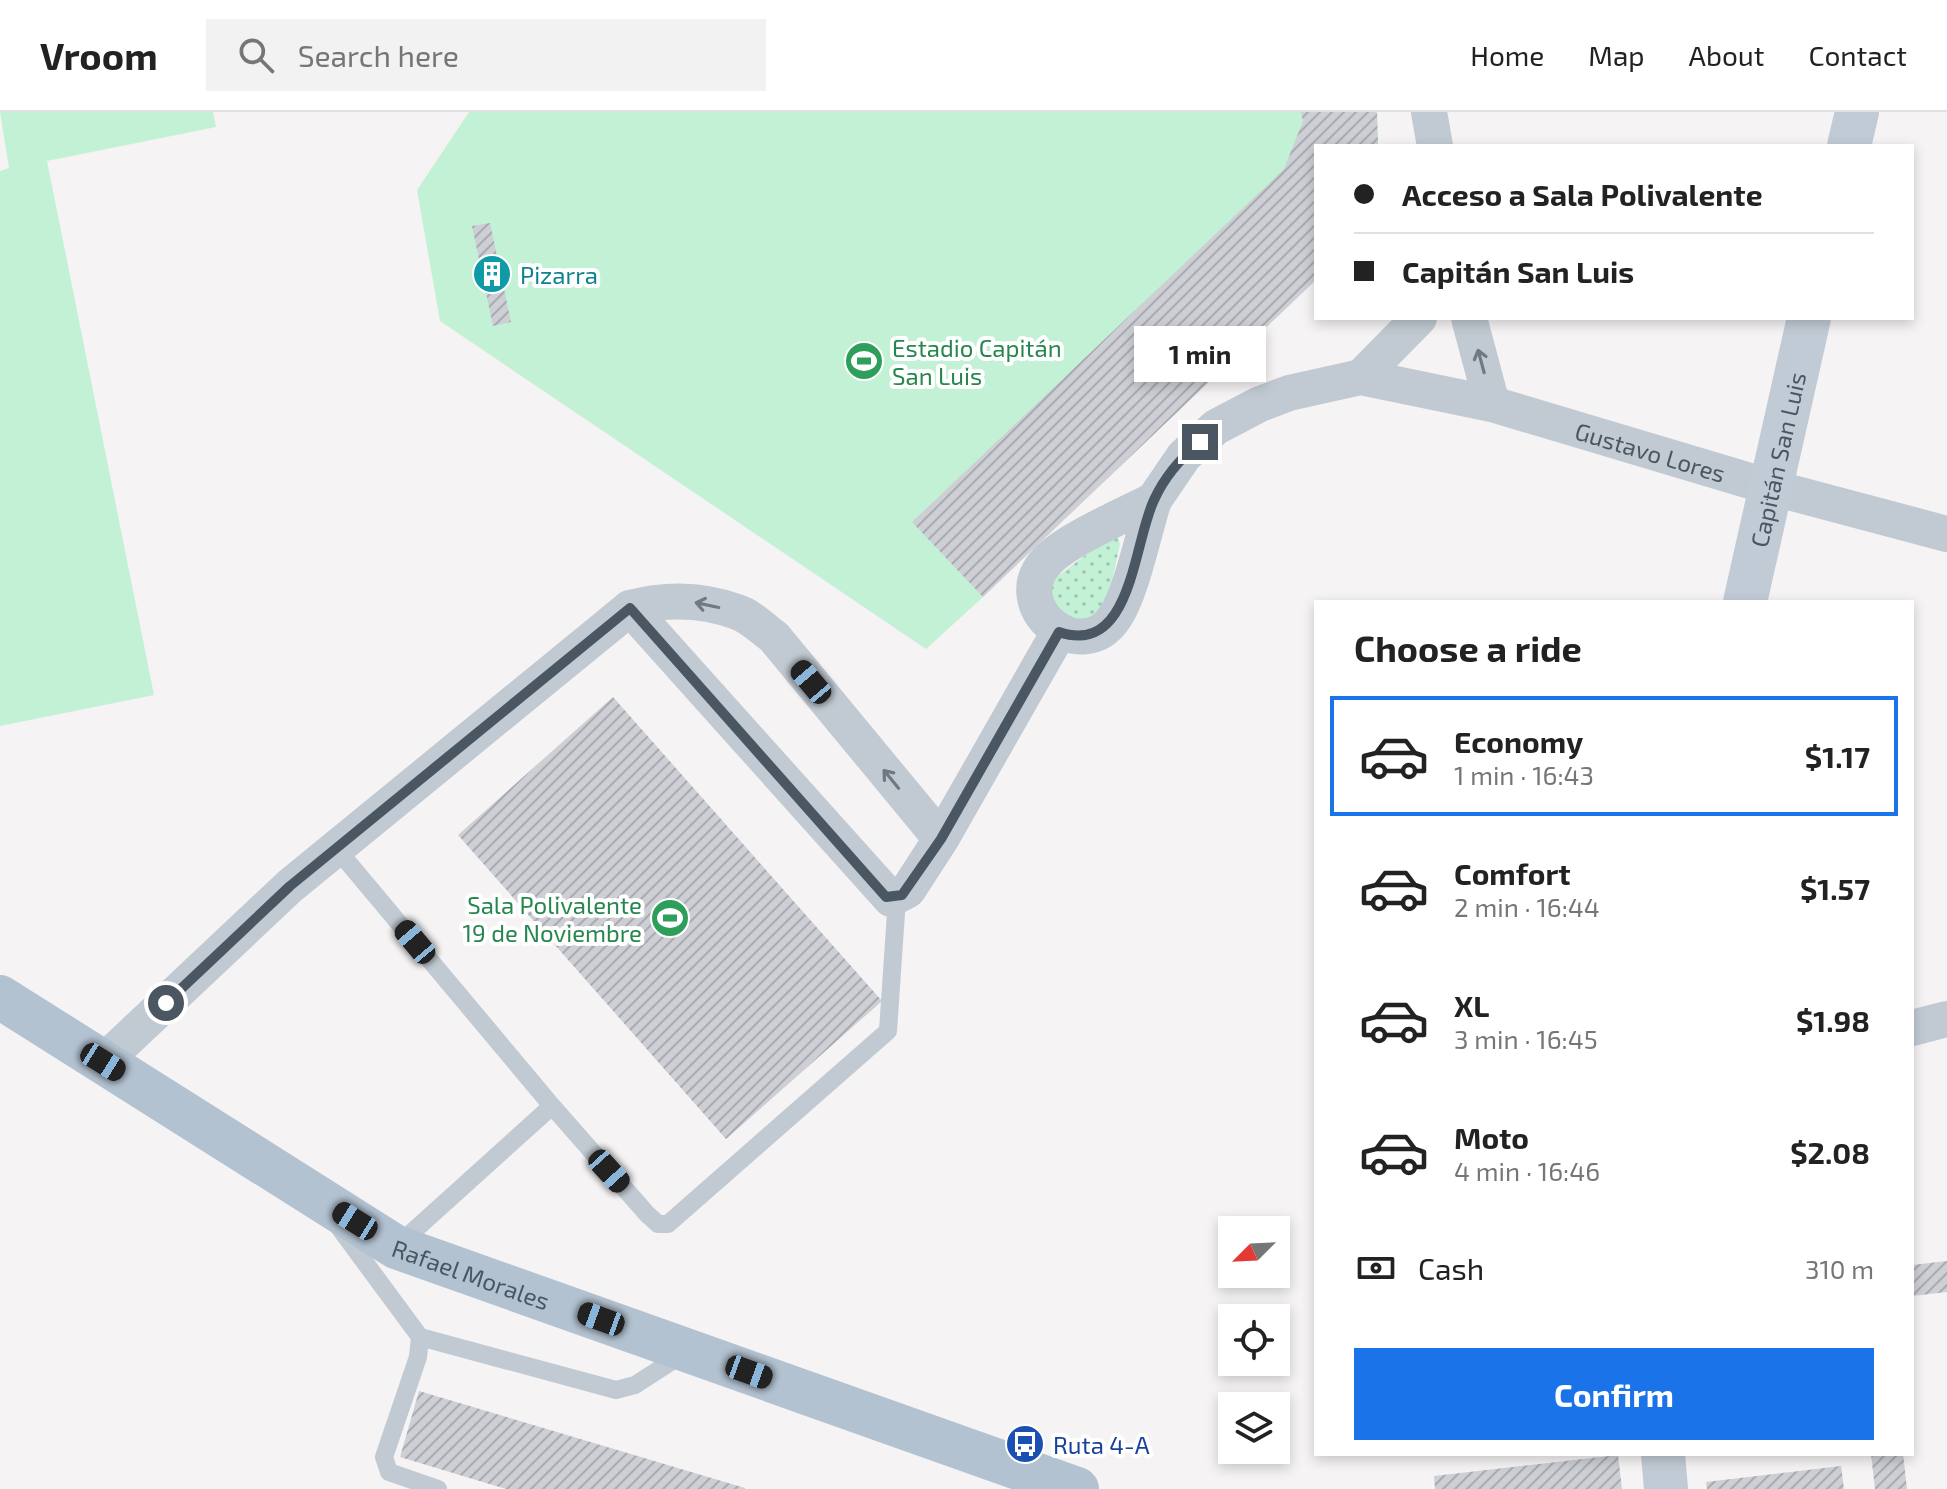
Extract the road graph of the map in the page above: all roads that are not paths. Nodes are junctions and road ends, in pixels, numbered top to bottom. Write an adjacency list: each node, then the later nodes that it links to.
1 (1429, 112): 3 (street)
2 (1857, 112): 4 (street)
3 (1435, 144)
4 (1849, 144)
5 (1417, 320): 8 (street)
6 (1470, 320): 9 (street, one-way to 6)
7 (1809, 320): 10 (street, Capitán San Luis)
8 (1361, 377): 9 (street); 11 (street)
9 (1492, 404): 10 (street, Gustavo Lores)
10 (1770, 487): 12 (street, Gustavo Lores); 13 (street, Capitán San Luis)
11 (1154, 500): 15 (street); 15 (street)
12 (1947, 534)
13 (1745, 600)
14 (630, 608): 16 (street, one-way to 14); 17 (street); 18 (street)
15 (1059, 632): 16 (street)
16 (941, 839): 18 (street)
17 (336, 848): 22 (street); 23 (lane)
18 (897, 898): 23 (lane)
19 (0, 997): 22 (main road, Rafael Morales)
20 (1947, 1019): 21 (street)
21 (1914, 1027)
22 (103, 1062): 24 (main road, Rafael Morales)
23 (552, 1106): 25 (lane)
24 (315, 1195): 25 (main road, Rafael Morales); 26 (lane)
25 (396, 1247): 27 (main road, Rafael Morales)
26 (420, 1337): 27 (lane); 29 (lane)
27 (689, 1351): 30 (main road, Rafael Morales)
28 (1663, 1456): 31 (street)
29 (438, 1489)
30 (1077, 1489)
31 (1666, 1489)

